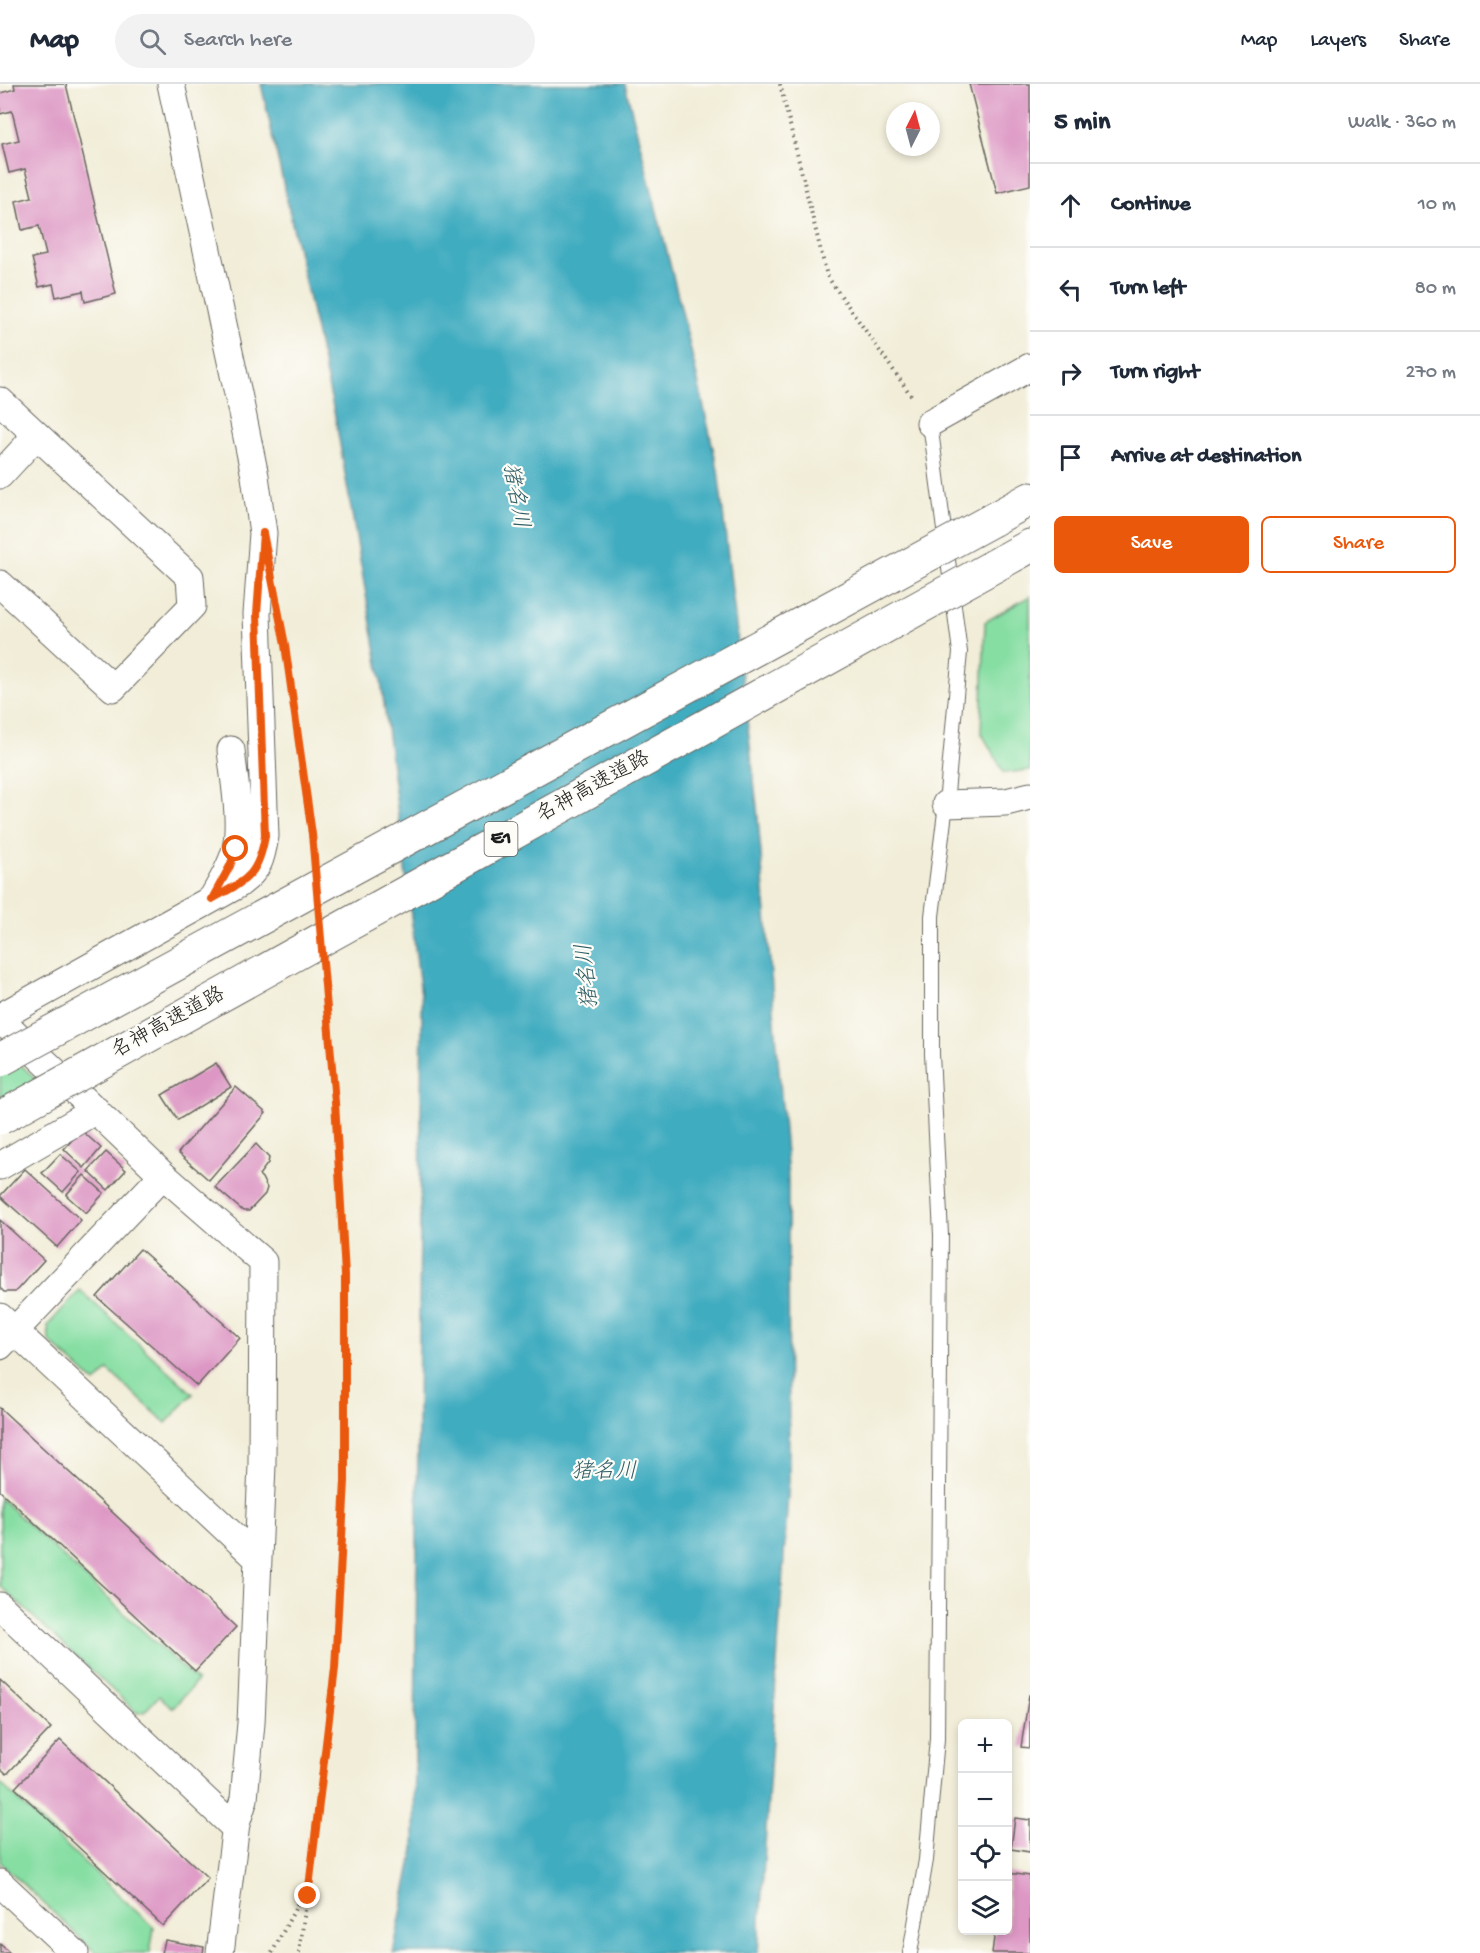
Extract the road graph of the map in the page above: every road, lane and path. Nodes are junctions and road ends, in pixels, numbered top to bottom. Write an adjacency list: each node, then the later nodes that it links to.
1 (171, 84): 16 (street)
2 (780, 84): 5 (path)
3 (1030, 367): 5 (street)
4 (0, 401): 6 (street)
5 (930, 423): 14 (lane)
6 (36, 436): 7 (street); 10 (street)
7 (0, 475)
8 (1030, 499): 19 (highway, E1, bridge)
9 (1017, 554): 21 (highway, 名神高速道路 / E1, bridge)
10 (0, 584)
11 (293, 704): 15 (path)
12 (231, 750): 16 (street)
13 (1030, 796): 14 (street)
14 (946, 804): 34 (lane)
15 (314, 857)
16 (212, 899): 18 (street)
17 (324, 974): 29 (path)
18 (0, 1018): 20 (street)
19 (0, 1060)
20 (96, 1110): 22 (street); 23 (street)
21 (0, 1118)
22 (0, 1166)
23 (163, 1175): 24 (street); 25 (street)
24 (5, 1331): 25 (street)
25 (258, 1559): 27 (street)
26 (0, 1606): 27 (street)
27 (236, 1828): 31 (street)
28 (0, 1883): 30 (street)
29 (308, 1896): 32 (path); 33 (path)
30 (75, 1953)
31 (220, 1953)
32 (272, 1953)
33 (299, 1953)
34 (910, 1953)

